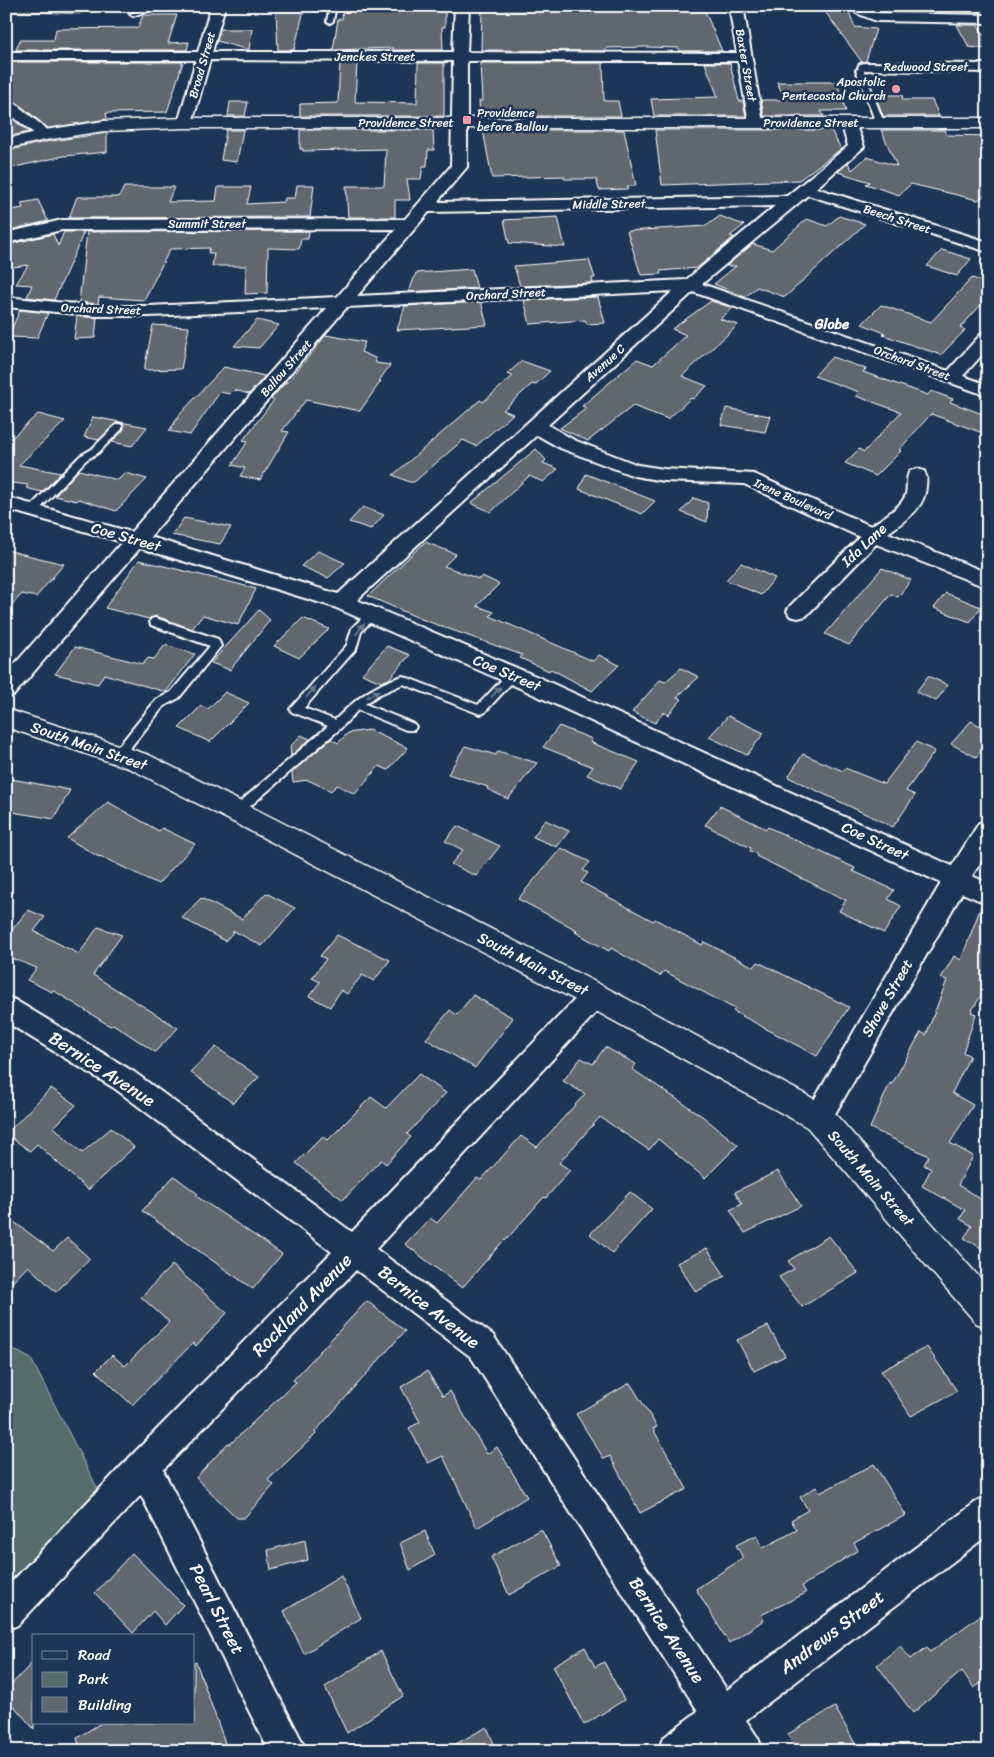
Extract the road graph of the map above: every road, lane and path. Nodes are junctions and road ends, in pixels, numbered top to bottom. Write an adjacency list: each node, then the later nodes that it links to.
1 (160, 6): 7 (lane)
2 (218, 6): 13 (street, Broad Street)
3 (333, 6): 9 (lane)
4 (462, 6): 11 (street, Ballou Street)
5 (736, 6): 12 (street, Baxter Street)
6 (860, 6): 8 (street)
7 (133, 14)
8 (988, 19)
9 (330, 21)
10 (6, 56): 13 (street, Jenckes Street)
11 (460, 57): 12 (street, Jenckes Street); 13 (street, Jenckes Street); 18 (street, Ballou Street)
12 (744, 57): 19 (street, Baxter Street)
13 (204, 58): 17 (street, Broad Street)
14 (865, 67): 15 (street, Redwood Street); 21 (lane)
15 (988, 68)
16 (6, 103): 23 (street)
17 (185, 123): 18 (main road, Providence Street); 23 (main road, Providence Street)
18 (458, 123): 19 (main road, Providence Street); 27 (street, Ballou Street)
19 (756, 123): 20 (main road, Providence Street)
20 (848, 123): 21 (main road, Providence Street); 25 (street, Avenue C)
21 (880, 123): 22 (main road, Providence Street)
22 (988, 123)
23 (45, 134): 24 (main road, Providence Street)
24 (6, 144)
25 (807, 190): 26 (street, Avenue C); 30 (street, Beech Street)
26 (792, 201): 27 (street, Middle Street); 31 (street, Avenue C)
27 (426, 207): 28 (street, Ballou Street)
28 (410, 224): 29 (street, Summit Street); 33 (street, Ballou Street)
29 (6, 238)
30 (988, 247)
31 (690, 285): 33 (street, Orchard Street); 35 (street, Orchard Street); 37 (street, Avenue C)
32 (6, 302): 33 (street, Orchard Street)
33 (343, 302): 43 (street, Ballou Street)
34 (988, 337): 35 (street)
35 (952, 377): 36 (street, Orchard Street)
36 (988, 391)
37 (536, 426): 42 (street, Irene Boulevard); 45 (street, Avenue C)
38 (119, 427): 41 (lane)
39 (916, 475): 42 (street, Ida Lane)
40 (6, 503): 41 (street, Coe Street)
41 (32, 511): 43 (street, Coe Street)
42 (873, 535): 44 (street, Irene Boulevard); 46 (street, Ida Lane)
43 (138, 540): 45 (street, Coe Street); 50 (street, Ballou Street)
44 (988, 581)
45 (342, 602): 47 (street, Coe Street)
46 (798, 611)
47 (372, 615): 49 (street, Coe Street); 53 (lane, one-way to 47)
48 (155, 622): 55 (lane)
49 (513, 676): 51 (lane, one-way to 49); 58 (street, Coe Street)
50 (6, 689)
51 (356, 705): 53 (lane); 54 (lane)
52 (6, 718): 55 (main road, South Main Street)
53 (337, 725): 56 (lane)
54 (410, 727)
55 (118, 755): 56 (main road, South Main Street)
56 (237, 810): 60 (main road, South Main Street)
57 (988, 830): 58 (street, Shove Street)
58 (957, 879): 59 (street, Coe Street); 62 (street, Shove Street)
59 (988, 894)
60 (595, 996): 62 (main road, South Main Street); 63 (street, Rockland Avenue)
61 (6, 1008): 63 (street, Bernice Avenue)
62 (818, 1117): 64 (main road, South Main Street)
63 (355, 1250): 65 (street, Rockland Avenue); 68 (street, Bernice Avenue)
64 (988, 1312)
65 (144, 1467): 67 (street, Rockland Avenue); 69 (street, Pearl Street)
66 (988, 1514): 68 (street, Andrews Street)
67 (6, 1613)
68 (723, 1716): 70 (street, Andrews Street); 71 (street, Bernice Avenue)
69 (289, 1751)
70 (676, 1751)
71 (746, 1751)

